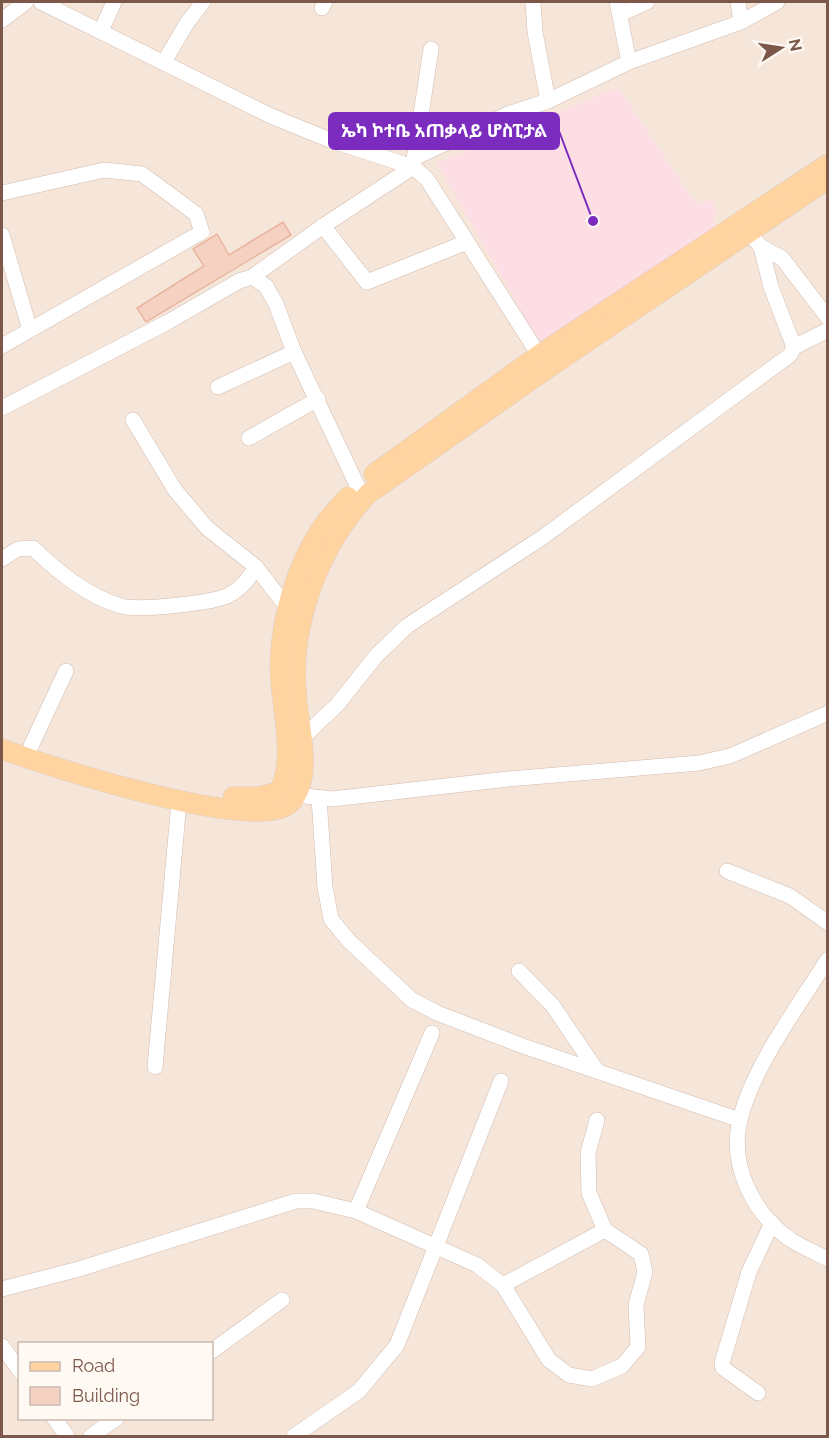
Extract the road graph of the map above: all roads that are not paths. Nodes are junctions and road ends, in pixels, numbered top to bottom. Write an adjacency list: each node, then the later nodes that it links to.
1 (26, 2): 10 (street)
2 (40, 2): 12 (street)
3 (114, 2): 12 (street)
4 (203, 2): 14 (street)
5 (533, 2): 16 (street)
6 (647, 2): 9 (street)
7 (738, 2): 11 (street)
8 (777, 2): 11 (street)
9 (619, 8): 15 (street)
10 (2, 20)
11 (741, 22): 15 (street)
12 (102, 31): 14 (street)
13 (431, 49): 17 (street)
14 (164, 62): 17 (street)
15 (629, 62): 16 (street)
16 (548, 101): 17 (street)
17 (414, 163): 21 (street); 24 (street)
18 (828, 164): 22 (main road)
19 (828, 179): 22 (main road)
20 (2, 193): 27 (street)
21 (323, 226): 24 (street); 25 (street)
22 (750, 234): 26 (street); 30 (street); 32 (main road)
23 (2, 235): 27 (street)
24 (467, 242): 32 (street)
25 (252, 277): 31 (street); 35 (street)
26 (828, 318)
27 (30, 330): 29 (street)
28 (828, 330): 30 (street)
29 (2, 346)
30 (794, 347): 45 (street)
31 (294, 352): 33 (street); 34 (street)
32 (543, 362): 38 (main road); 45 (main road)
33 (218, 387)
34 (318, 399): 37 (street); 38 (street)
35 (2, 408)
36 (133, 420): 40 (street)
37 (249, 438)
38 (357, 485): 41 (main road)
39 (2, 559): 40 (street)
40 (256, 567): 41 (street)
41 (289, 610): 48 (main road)
42 (66, 671): 46 (street)
43 (828, 713): 49 (street)
44 (2, 736): 46 (main road)
45 (302, 738): 48 (main road)
46 (31, 746): 48 (main road)
47 (2, 749): 50 (main road)
48 (287, 794): 49 (street); 50 (main road)
49 (319, 798): 57 (street)
50 (179, 802): 56 (street)
51 (727, 871): 52 (street)
52 (828, 923)
53 (828, 958): 60 (street)
54 (519, 971): 57 (street)
55 (432, 1034): 61 (street)
56 (155, 1067)
57 (597, 1071): 60 (street)
58 (501, 1081): 64 (street)
59 (597, 1120): 63 (street)
60 (740, 1120): 62 (street)
61 (356, 1210): 64 (street); 67 (street)
62 (772, 1223): 65 (street); 72 (street)
63 (605, 1230): 66 (street); 66 (street)
64 (437, 1247): 66 (street); 77 (street)
65 (828, 1259)
66 (503, 1285)
67 (2, 1289)
68 (282, 1300): 70 (street)
69 (2, 1346): 71 (street)
70 (213, 1350)
71 (18, 1368)
72 (758, 1393)
73 (55, 1420): 75 (street)
74 (116, 1420): 76 (street)
75 (66, 1437)
76 (92, 1437)
77 (294, 1437)

